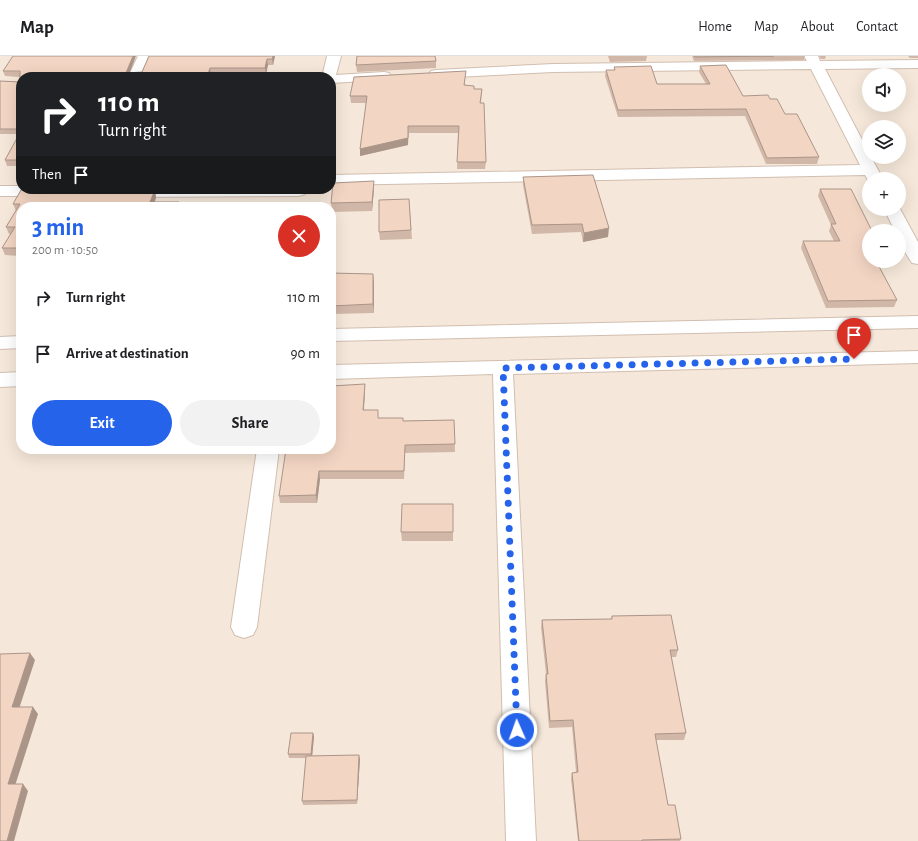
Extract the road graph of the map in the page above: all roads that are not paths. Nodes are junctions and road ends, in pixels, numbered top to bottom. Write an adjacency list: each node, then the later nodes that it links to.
1 (145, 56): 5 (street)
2 (334, 56): 6 (street)
3 (815, 61): 4 (street); 7 (street); 10 (street)
4 (918, 64)
5 (137, 72)
6 (331, 72)
7 (426, 74)
8 (394, 76): 9 (street)
9 (336, 78)
10 (872, 172)
11 (862, 174): 12 (street)
12 (336, 180)
13 (0, 191): 14 (street)
14 (16, 191)
15 (205, 194): 16 (street)
16 (298, 196)
17 (896, 216): 18 (street)
18 (918, 259)
19 (918, 322): 20 (street)
20 (336, 335)
21 (16, 342): 22 (street)
22 (0, 343)
23 (918, 357): 24 (street)
24 (503, 368): 25 (street); 30 (street)
25 (336, 372)
26 (16, 379): 27 (street)
27 (0, 380)
28 (267, 454): 29 (street)
29 (244, 627)
30 (521, 841)

